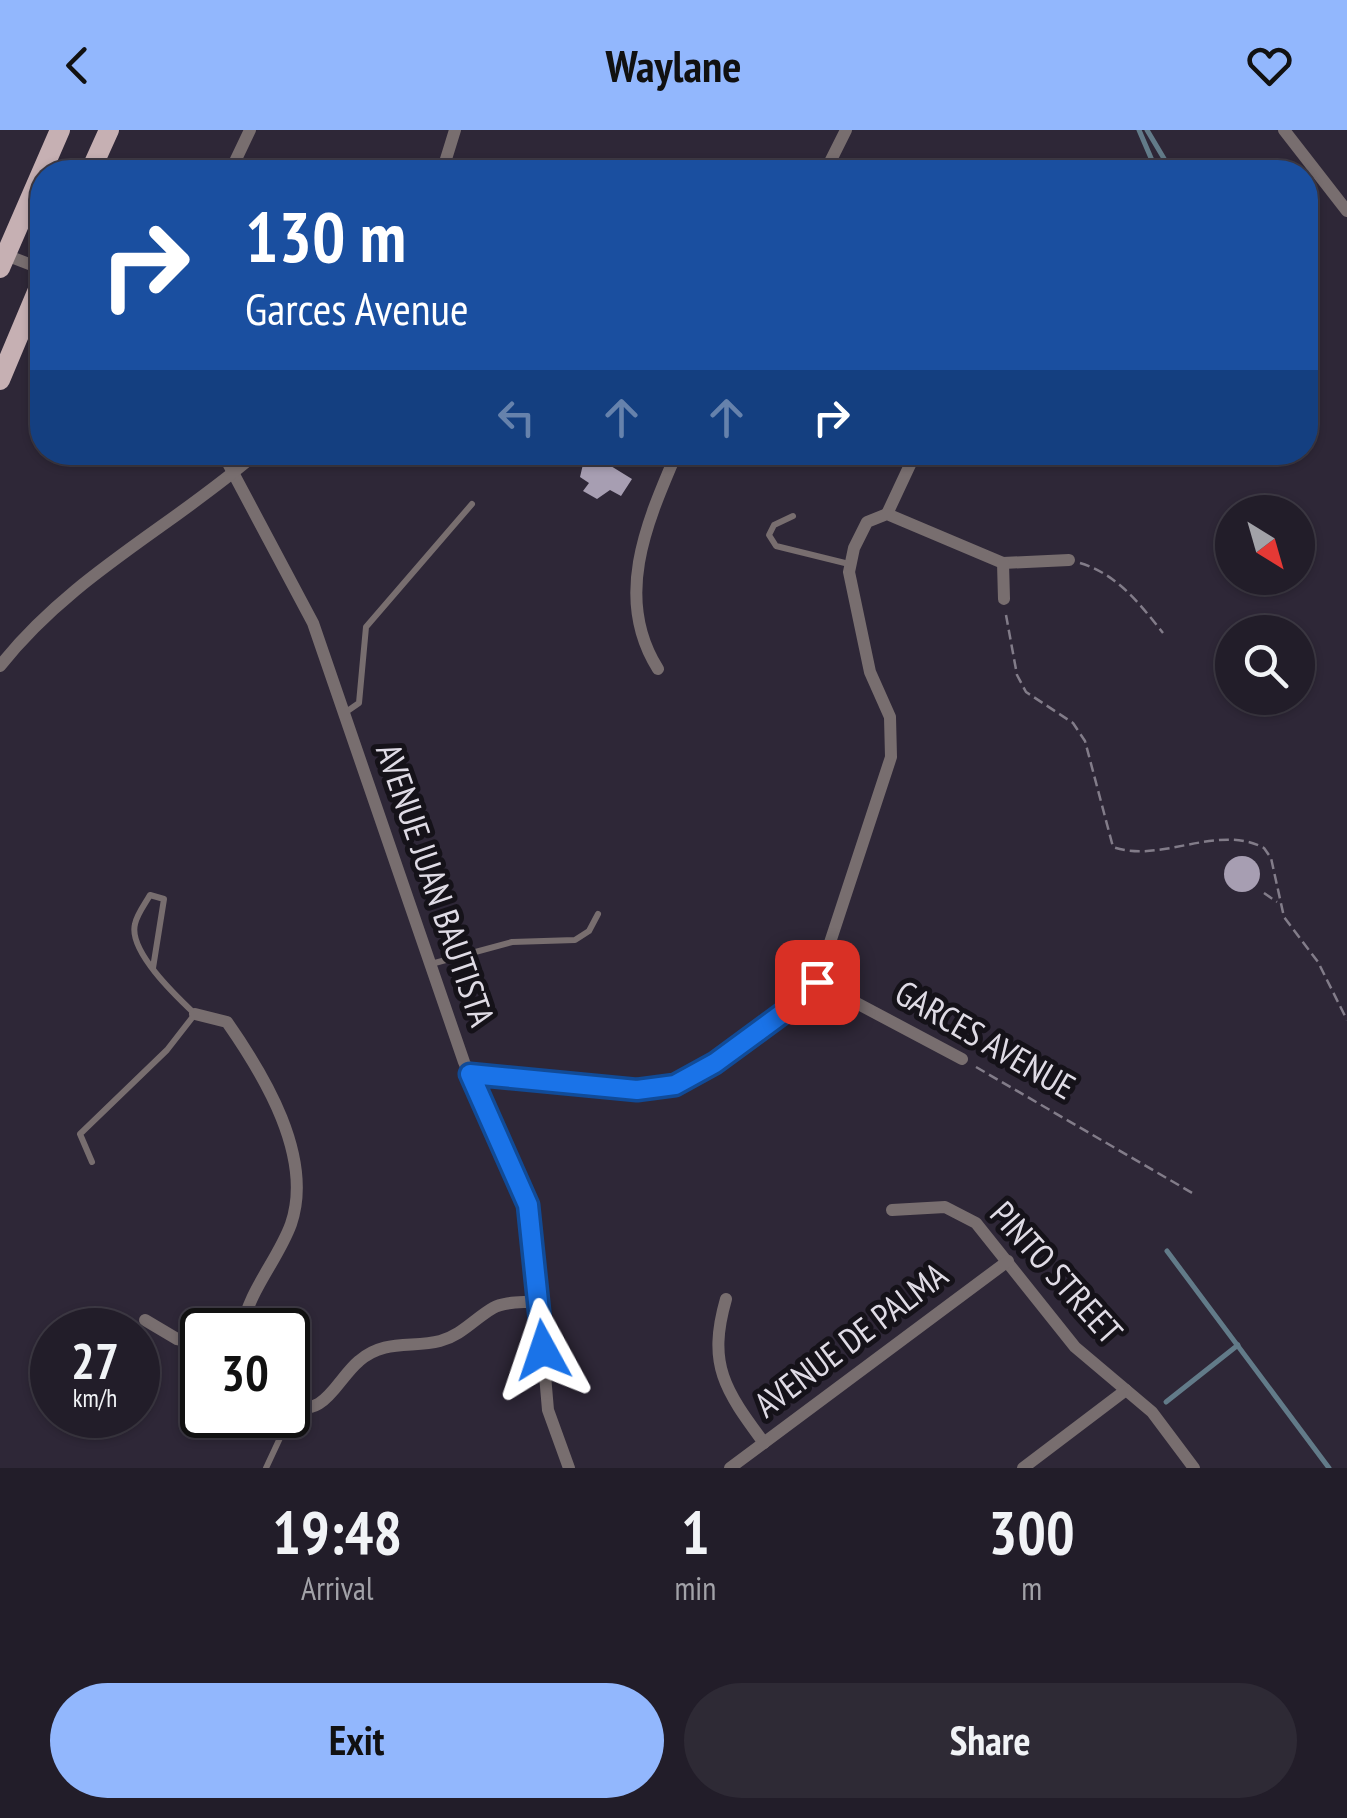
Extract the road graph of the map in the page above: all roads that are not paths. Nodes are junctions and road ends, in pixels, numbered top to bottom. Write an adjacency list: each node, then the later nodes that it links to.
1 (60, 130): 7 (main road)
2 (109, 130): 8 (main road)
3 (250, 130): 9 (street)
4 (455, 130): 10 (street)
5 (846, 130): 11 (street)
6 (1284, 130): 12 (street)
7 (47, 160)
8 (95, 160)
9 (236, 160)
10 (446, 160)
11 (831, 160)
12 (1307, 160)
13 (1318, 174): 15 (street)
14 (30, 197): 16 (main road)
15 (1347, 211)
16 (2, 259): 17 (street)
17 (30, 265)
18 (30, 309): 19 (main road)
19 (0, 380)
20 (229, 465): 24 (street, AVENUE JUAN BAUTISTA)
21 (244, 465): 24 (street)
22 (671, 465): 33 (street)
23 (910, 465): 26 (street)
24 (234, 474): 32 (street); 34 (street, AVENUE JUAN BAUTISTA)
25 (472, 504): 34 (lane)
26 (887, 514): 29 (street); 30 (street)
27 (793, 516): 30 (lane)
28 (1069, 560): 29 (street)
29 (1003, 563): 31 (street)
30 (850, 564): 38 (street)
31 (1004, 598)
32 (0, 666)
33 (658, 669)
34 (344, 712): 36 (street, AVENUE JUAN BAUTISTA)
35 (598, 914): 36 (lane)
36 (430, 964): 41 (street, AVENUE JUAN BAUTISTA)
37 (153, 968): 37 (lane); 39 (lane)
38 (817, 982): 40 (street, GARCES AVENUE); 41 (street)
39 (196, 1014): 42 (lane); 47 (street)
40 (962, 1059)
41 (470, 1074): 46 (street, AVENUE JUAN BAUTISTA)
42 (92, 1162)
43 (892, 1210): 44 (street, PINTO STREET)
44 (1008, 1261): 48 (street, PINTO STREET); 51 (street, AVENUE DE PALMA)
45 (726, 1298): 51 (street)
46 (538, 1301): 49 (street); 53 (street, AVENUE JUAN BAUTISTA)
47 (249, 1308)
48 (1126, 1390): 55 (street); 56 (street, PINTO STREET)
49 (310, 1408)
50 (278, 1438): 52 (lane)
51 (764, 1443): 54 (street, AVENUE DE PALMA)
52 (266, 1468)
53 (569, 1468)
54 (730, 1468)
55 (1023, 1468)
56 (1194, 1468)

